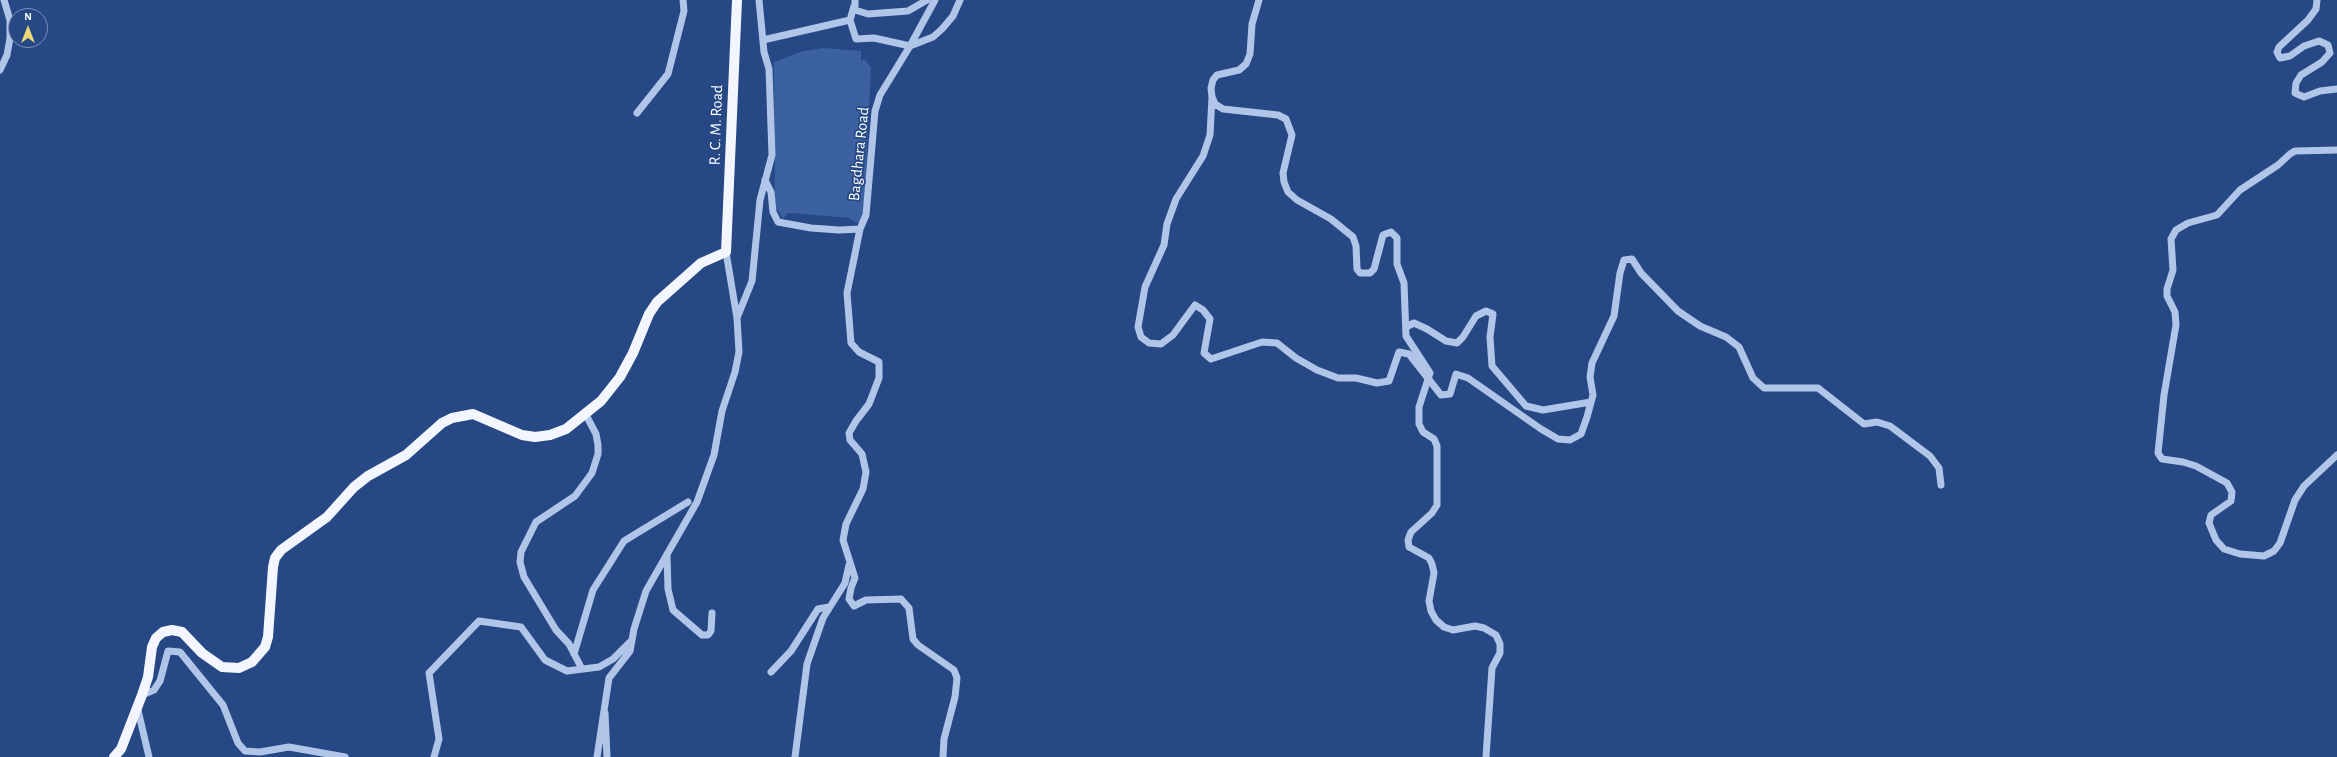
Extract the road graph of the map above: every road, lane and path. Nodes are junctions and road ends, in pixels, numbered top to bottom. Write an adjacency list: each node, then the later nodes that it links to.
1 (4, 0): 14 (street)
2 (683, 0): 17 (street)
3 (738, 0): 21 (main road, R. C. M. Road)
4 (759, 0): 12 (street)
5 (927, 0): 10 (street)
6 (935, 0): 13 (street, Bagdhara Road)
7 (960, 0): 13 (street)
8 (1259, 0): 16 (street)
9 (2317, 0): 15 (street)
10 (854, 3): 11 (street)
11 (850, 20): 12 (street); 13 (street)
12 (764, 40): 19 (street)
13 (910, 46): 20 (street, Bagdhara Road)
14 (0, 70)
15 (2337, 89)
16 (1212, 97): 23 (street); 24 (street)
17 (637, 113)
18 (2337, 150): 27 (street)
19 (765, 180): 20 (street); 22 (street)
20 (860, 229): 31 (street, Bagdhara Road)
21 (726, 252): 22 (street); 26 (main road)
22 (737, 318): 30 (street)
23 (1406, 327): 24 (street); 25 (street)
24 (1429, 380): 25 (street); 49 (street)
25 (1591, 402): 28 (street)
26 (586, 415): 35 (street); 38 (main road)
27 (2337, 455)
28 (1941, 485)
29 (688, 502): 35 (street)
30 (667, 554): 33 (street); 34 (street)
31 (850, 563): 32 (street); 48 (street)
32 (828, 607): 37 (street); 47 (street)
33 (712, 613)
34 (633, 638): 36 (street); 39 (street)
35 (574, 654): 36 (street)
36 (582, 669): 44 (street)
37 (771, 672)
38 (142, 695): 40 (main road); 43 (street)
39 (604, 699): 45 (street); 46 (street)
40 (137, 706): 41 (main road); 42 (street)
41 (114, 757)
42 (149, 757)
43 (344, 757)
44 (434, 757)
45 (597, 757)
46 (606, 757)
47 (795, 757)
48 (943, 757)
49 (1486, 757)

